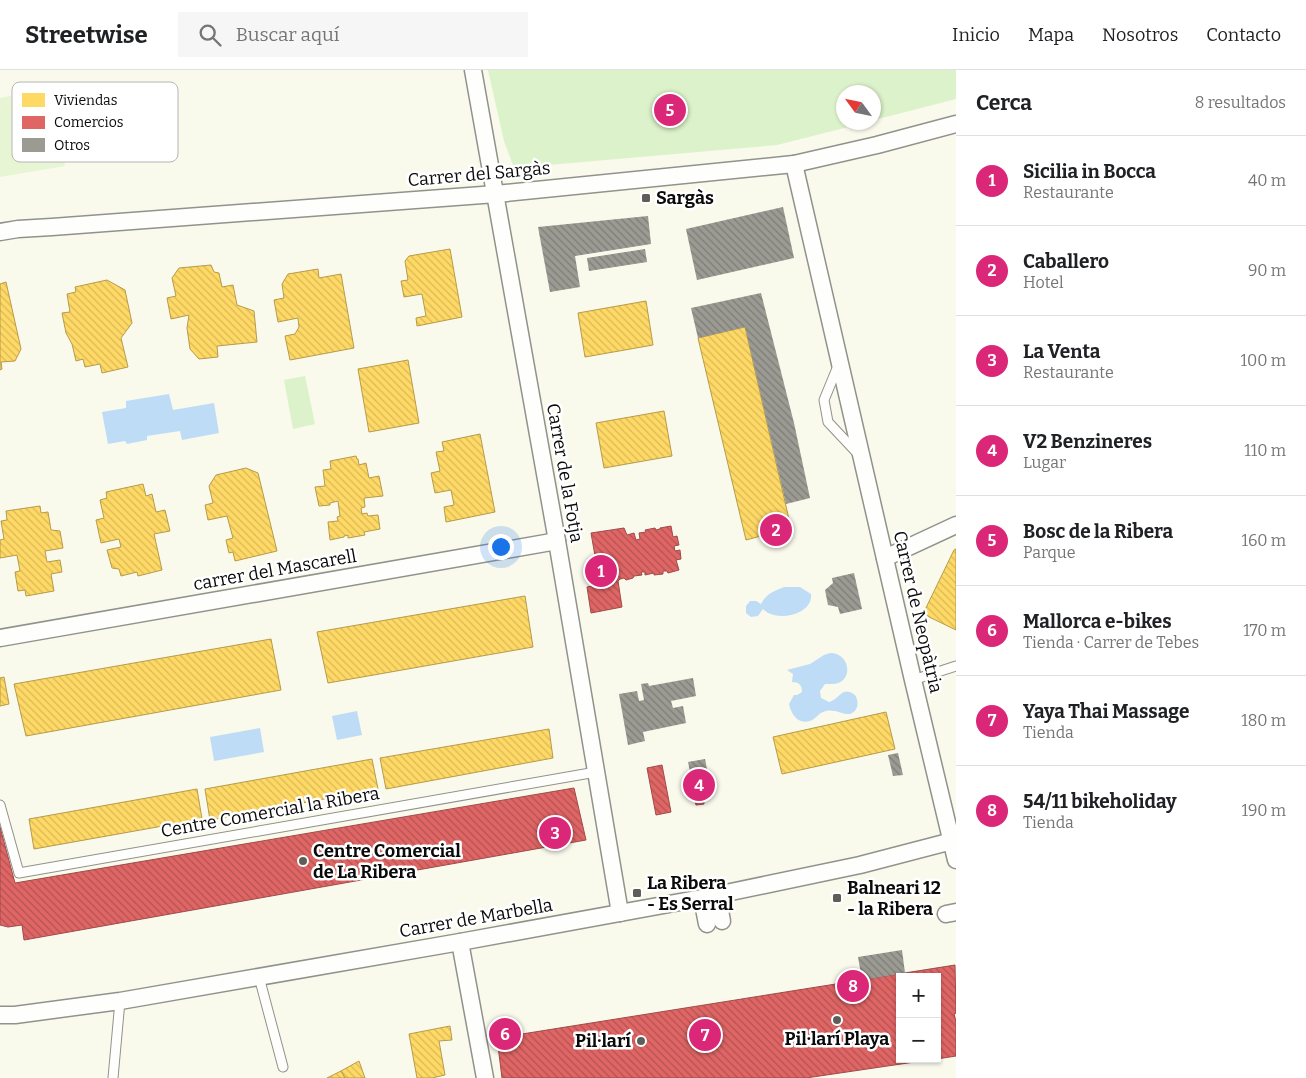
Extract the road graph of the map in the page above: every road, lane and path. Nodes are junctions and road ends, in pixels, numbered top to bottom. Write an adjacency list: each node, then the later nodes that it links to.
1 (473, 70): 4 (street, Carrer de la Fotja)
2 (956, 124): 3 (street, Carrer del Sargàs)
3 (794, 164): 4 (street, Carrer del Sargàs); 6 (street, Carrer de Neopàtria)
4 (496, 194): 5 (street, Carrer del Sargàs); 9 (street, Carrer de la Fotja)
5 (0, 232)
6 (840, 362): 7 (street, Carrer de Neopàtria); 7 (lane, Carrer de Neopàtria)
7 (862, 459): 10 (street, Carrer de Neopàtria)
8 (956, 525): 10 (street)
9 (557, 541): 11 (street, carrer del Mascarell); 14 (street, Carrer de la Fotja)
10 (885, 558): 13 (street, Carrer de Neopàtria)
11 (0, 638)
12 (956, 666): 13 (lane)
13 (913, 680): 16 (street, Carrer de Neopàtria)
14 (596, 772): 15 (lane, Centre Comercial la Ribera); 19 (street, Carrer de la Fotja)
15 (0, 805)
16 (954, 841): 17 (street, Carrer de Neopàtria); 18 (street, Carrer de Marbella)
17 (956, 860)
18 (710, 897): 19 (street, Carrer de Marbella); 20 (street)
19 (620, 913): 21 (street, Carrer de Marbella)
20 (714, 923)
21 (460, 942): 22 (street, Carrer de Marbella); 27 (street)
22 (259, 977): 23 (street, Carrer de Marbella); 25 (lane)
23 (120, 1001): 24 (street, Carrer de Marbella); 26 (lane)
24 (0, 1015)
25 (283, 1067)
26 (113, 1078)
27 (485, 1078)

